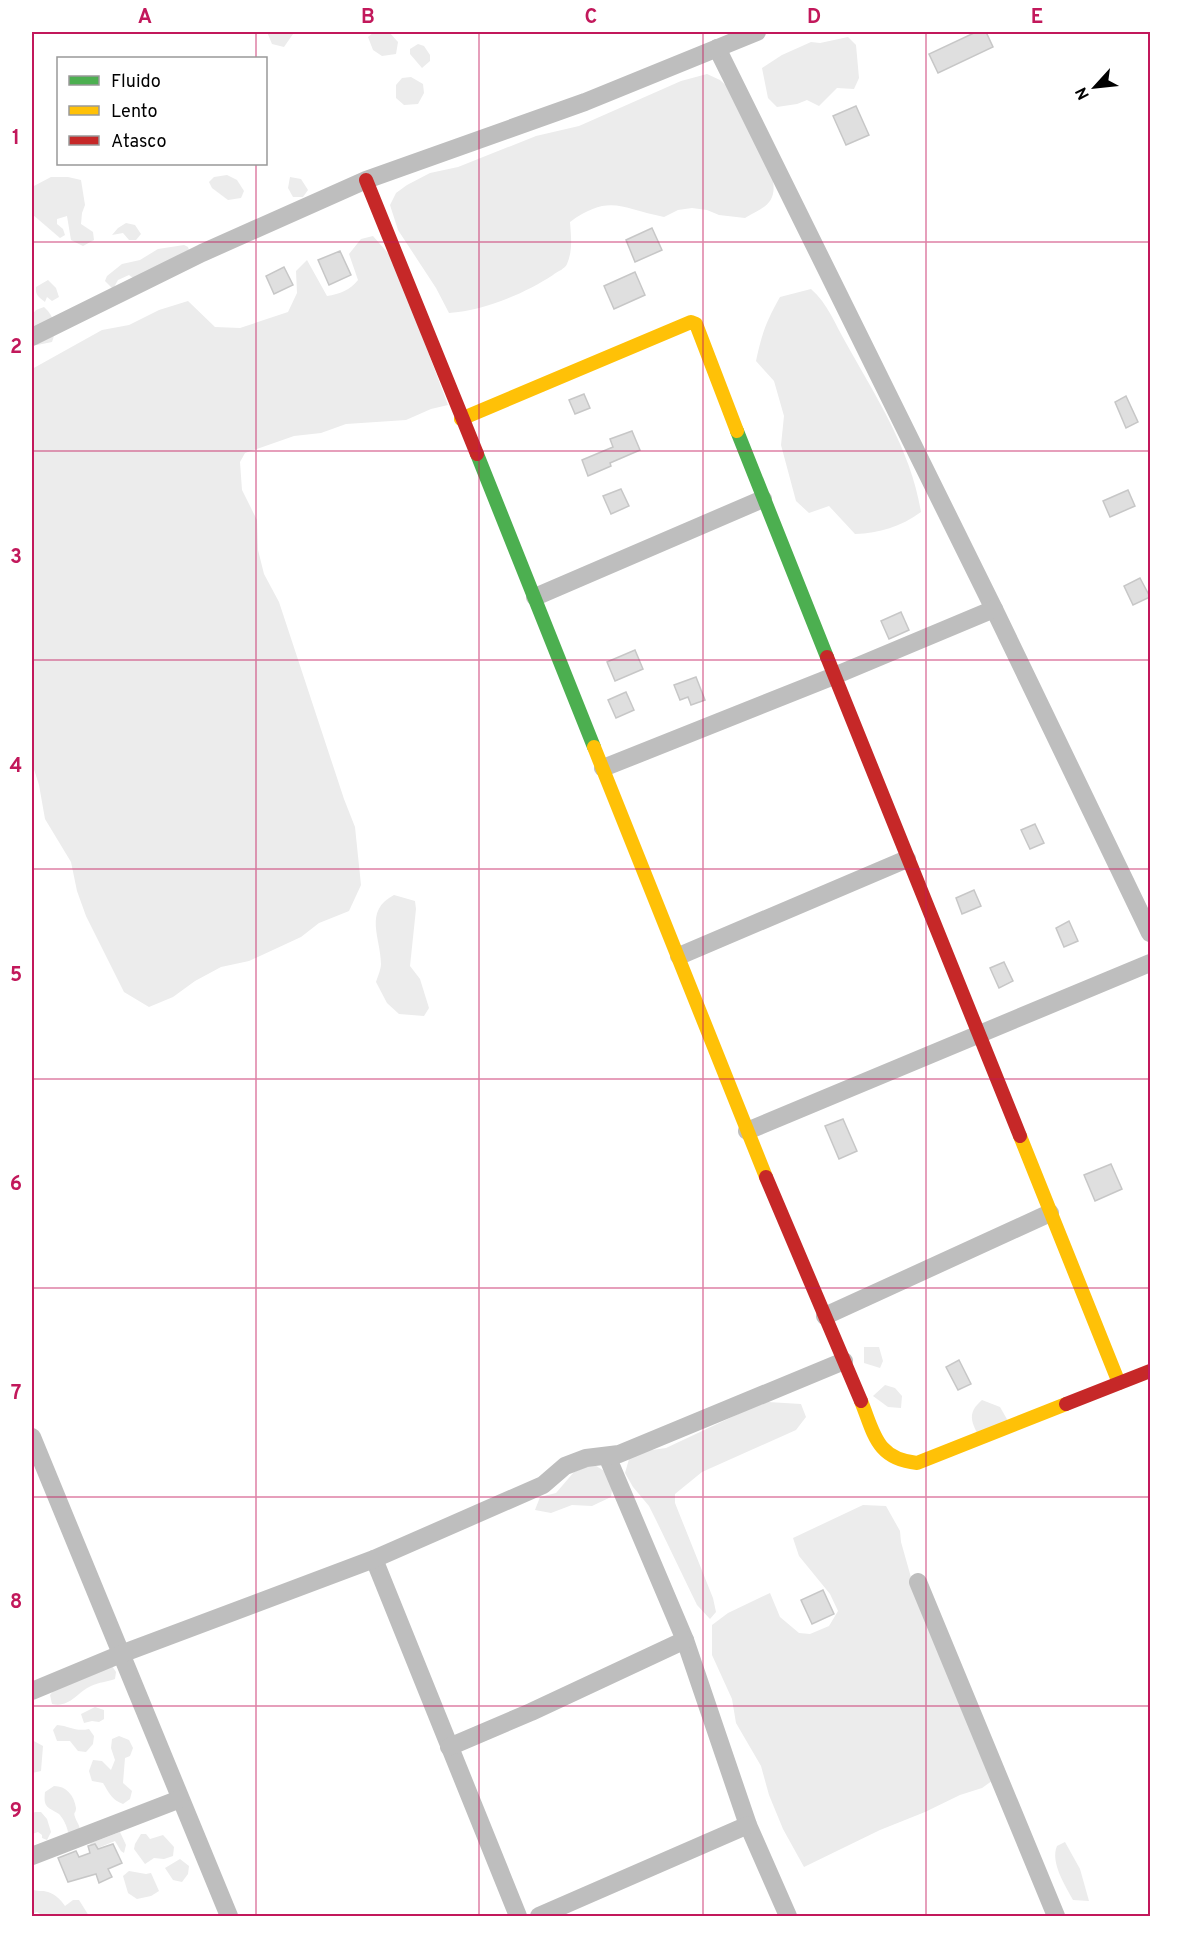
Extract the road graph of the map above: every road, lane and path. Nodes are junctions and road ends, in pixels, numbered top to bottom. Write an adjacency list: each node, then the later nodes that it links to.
1 (757, 32): 2 (street)
2 (717, 48): 3 (street); 8 (street)
3 (366, 180): 4 (street); 5 (street)
4 (32, 337)
5 (461, 419): 6 (street); 7 (street)
6 (763, 499): 7 (street); 9 (street)
7 (535, 597): 10 (street)
8 (994, 609): 9 (street); 12 (street)
9 (834, 676): 10 (street); 11 (street)
10 (603, 768): 13 (street)
11 (908, 859): 13 (street); 15 (street)
12 (1150, 933)
13 (679, 956): 16 (street)
14 (1150, 963): 15 (street)
15 (979, 1035): 16 (street); 17 (street)
16 (747, 1131): 18 (street)
17 (1050, 1213): 18 (street); 21 (street)
18 (825, 1316): 19 (street)
19 (844, 1361): 21 (street); 23 (street)
20 (1150, 1371): 21 (street)
21 (1119, 1383)
22 (32, 1437): 24 (street)
23 (607, 1456): 25 (street); 27 (street)
24 (38, 1472): 28 (street)
25 (374, 1559): 28 (street); 30 (street)
26 (918, 1582): 38 (street)
27 (685, 1640): 30 (street); 32 (street)
28 (120, 1654): 29 (street); 31 (street)
29 (32, 1691)
30 (450, 1747): 35 (street)
31 (180, 1799): 33 (street); 34 (street)
32 (748, 1825): 36 (street); 37 (street)
33 (32, 1856)
34 (229, 1917)
35 (518, 1917)
36 (539, 1917)
37 (788, 1917)
38 (1056, 1917)

